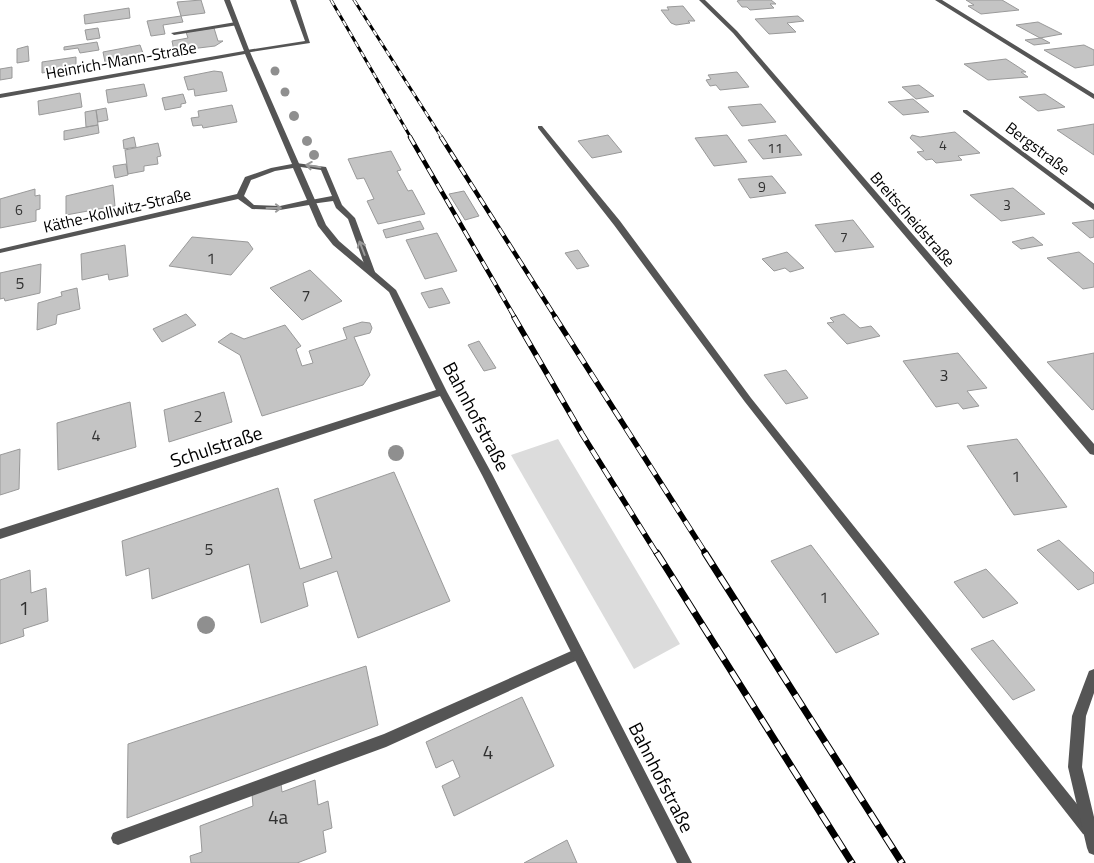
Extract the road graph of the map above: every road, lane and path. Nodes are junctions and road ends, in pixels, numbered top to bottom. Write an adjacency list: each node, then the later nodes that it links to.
1 (227, 0): 6 (street, Bahnhofstraße)
2 (293, 0): 8 (street, Heinrich-Mann-Straße)
3 (702, 0): 5 (street, Breitscheidstraße)
4 (938, 0): 10 (street)
5 (708, 4): 21 (street, Breitscheidstraße)
6 (236, 24): 7 (street); 8 (street, Bahnhofstraße)
7 (174, 33)
8 (246, 52): 9 (street, Heinrich-Mann-Straße); 13 (street, Bahnhofstraße)
9 (0, 96)
10 (1094, 96)
11 (965, 111): 17 (street, Bergstraße)
12 (540, 127): 25 (street)
13 (296, 164): 14 (street); 15 (street, one-way to 13); 16 (street, Bahnhofstraße)
14 (240, 196): 16 (street, one-way to 16); 18 (street, Käthe-Kollwitz-Straße)
15 (335, 198): 16 (street); 19 (street, one-way to 15)
16 (312, 202): 19 (street, Bahnhofstraße)
17 (1094, 208)
18 (0, 251)
19 (371, 272): 20 (street, Bahnhofstraße)
20 (442, 392): 22 (street, Schulstraße); 23 (street, Bahnhofstraße)
21 (1094, 451)
22 (0, 534)
23 (578, 654): 26 (street); 28 (street, Bahnhofstraße)
24 (1094, 675): 25 (street)
25 (1089, 830): 27 (street)
26 (118, 838)
27 (1094, 848)
28 (685, 863)

